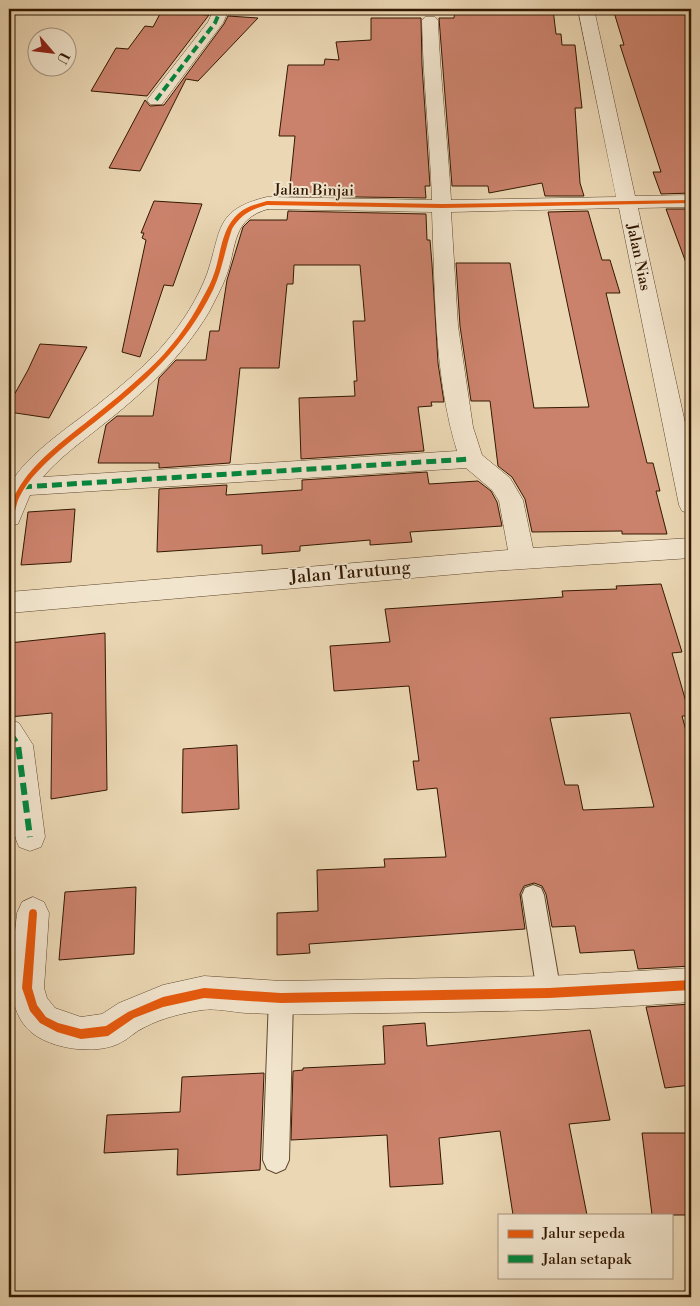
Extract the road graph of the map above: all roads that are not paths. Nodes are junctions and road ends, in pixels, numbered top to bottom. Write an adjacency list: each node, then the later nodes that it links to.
1 (221, 9): 4 (street)
2 (586, 9): 6 (street, Jalan Nias)
3 (430, 20): 7 (street)
4 (156, 100)
5 (691, 201): 6 (street, Jalan Binjai)
6 (628, 203): 7 (street, Jalan Binjai); 10 (street, Jalan Nias)
7 (442, 206): 8 (street); 9 (street, Jalan Binjai)
8 (471, 459): 9 (street); 13 (street)
9 (22, 487): 11 (street, Jalan Binjai)
10 (691, 505)
11 (9, 517)
12 (691, 548): 13 (street, Jalan Tarutung)
13 (522, 558): 14 (street, Jalan Tarutung)
14 (9, 603)
15 (9, 732): 16 (street)
16 (30, 838)
17 (533, 895): 20 (lane)
18 (33, 913): 21 (street)
19 (691, 985): 20 (street)
20 (550, 993): 21 (street)
21 (281, 998): 22 (lane)
22 (276, 1160)

